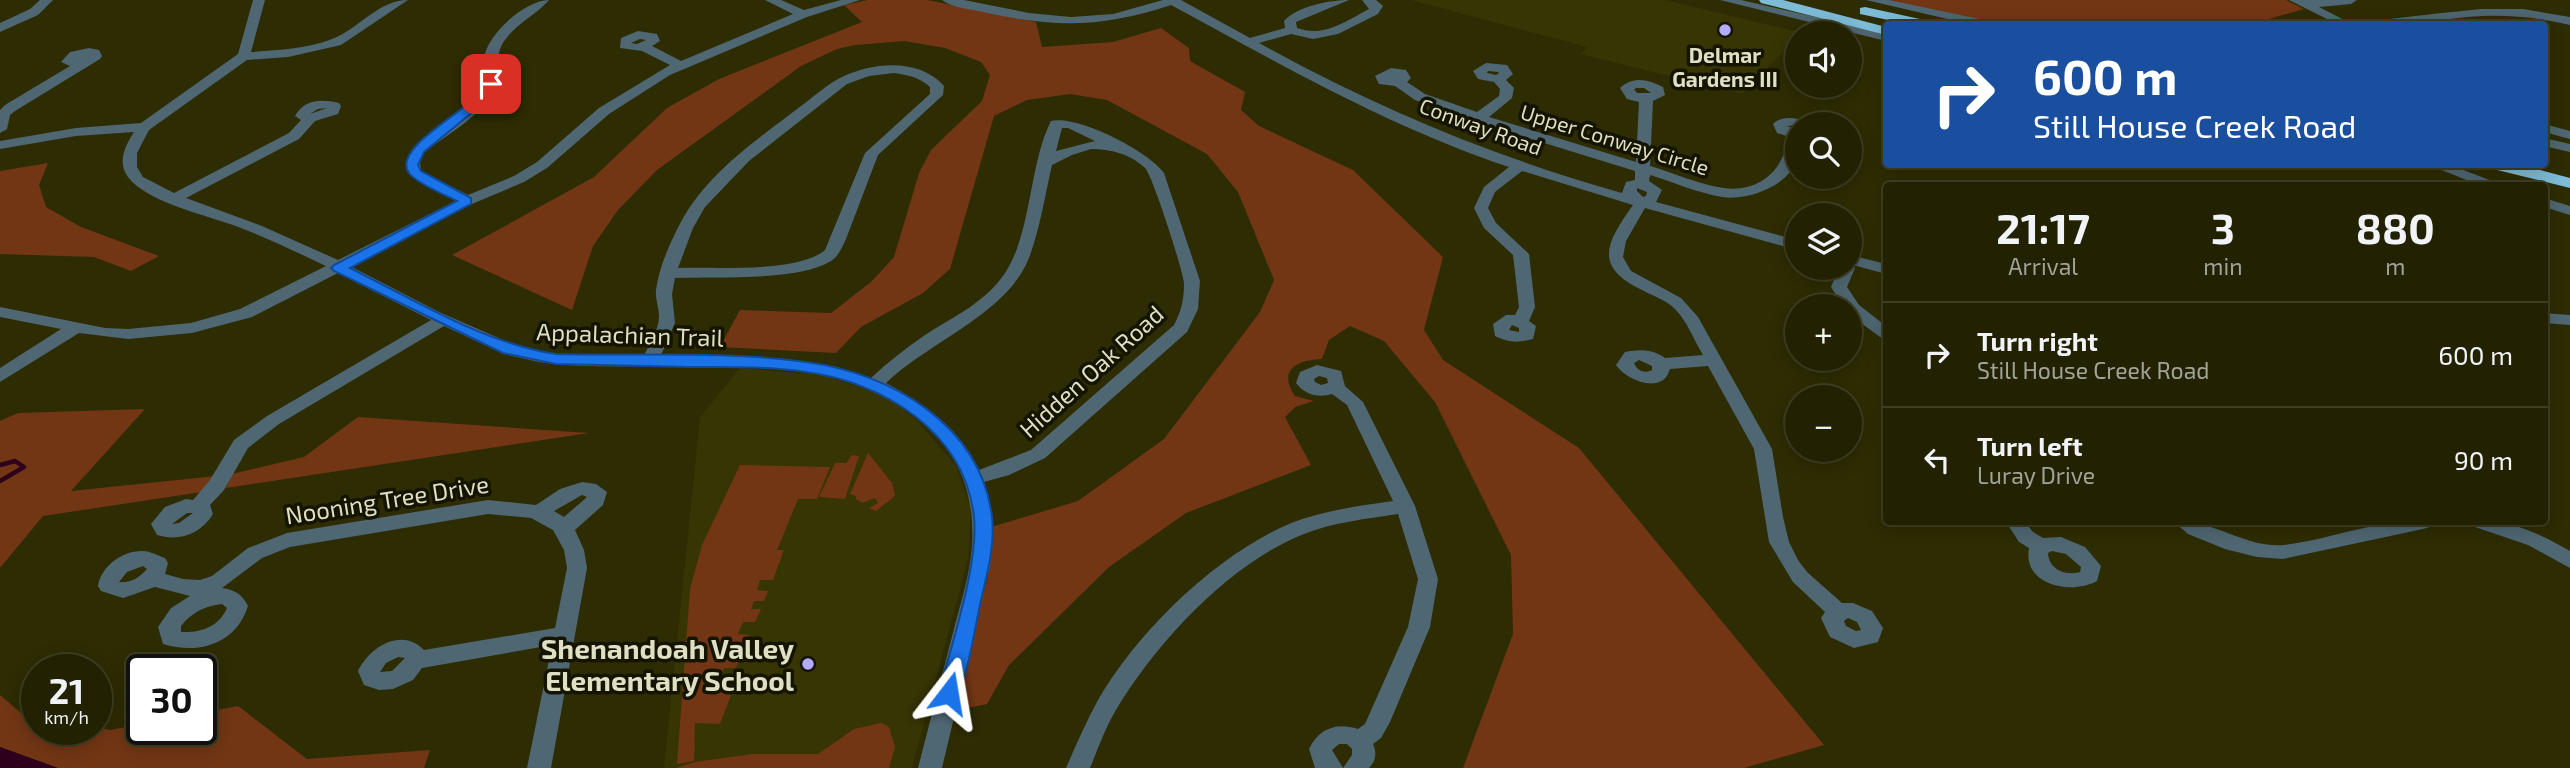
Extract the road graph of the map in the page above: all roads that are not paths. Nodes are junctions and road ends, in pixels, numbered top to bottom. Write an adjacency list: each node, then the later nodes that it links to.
1 (47, 0): 25 (street)
2 (258, 0): 32 (street)
3 (402, 0): 32 (street)
4 (543, 0): 59 (street)
5 (771, 0): 18 (street)
6 (854, 0): 18 (street)
7 (948, 0): 8 (street)
8 (1172, 0): 29 (street, Conway Road)
9 (1343, 0): 27 (street)
10 (1368, 0): 27 (street)
11 (1726, 0): 28 (street)
12 (1766, 0): 26 (highway)
13 (1780, 0): 24 (highway)
14 (1816, 0): 20 (highway)
15 (1872, 0): 21 (street)
16 (2351, 0): 17 (street)
17 (2300, 3): 22 (street)
18 (803, 14): 34 (street)
19 (2567, 16): 23 (street)
20 (1910, 21)
21 (1970, 21)
22 (2339, 21)
23 (2414, 21)
24 (1883, 23)
25 (0, 28)
26 (1883, 30)
27 (1294, 35): 29 (street); 31 (street)
28 (1883, 36)
29 (1250, 42): 31 (street, Conway Road)
30 (644, 47): 34 (street)
31 (1270, 54): 49 (street, Conway Road)
32 (244, 56): 40 (street, Appalachian Trail)
33 (81, 63): 41 (street)
34 (681, 66): 59 (street)
35 (1498, 79): 39 (street)
36 (1398, 82): 39 (street, Upper Conway Circle)
37 (1646, 99): 55 (street)
38 (310, 118): 58 (street)
39 (1478, 118): 55 (street, Upper Conway Circle)
40 (144, 127): 45 (street); 58 (street, Appalachian Trail)
41 (0, 128)
42 (2548, 129): 43 (street)
43 (2570, 135)
44 (2548, 143): 47 (street)
45 (0, 145)
46 (1120, 147): 48 (street); 48 (street, Hidden Oak Road); 82 (street, Hidden Oak Road)
47 (2570, 148)
48 (1044, 164): 80 (street)
49 (1521, 165): 61 (street, Conway Road); 73 (street)
50 (2548, 167): 54 (highway)
51 (2444, 168): 56 (street)
52 (2511, 168): 57 (highway)
53 (1785, 169): 55 (street, Upper Conway Circle)
54 (2570, 173)
55 (1641, 176): 61 (street)
56 (2486, 182)
57 (2570, 183)
58 (176, 198): 65 (street, Appalachian Trail)
59 (467, 201): 65 (street)
60 (2548, 203): 62 (street)
61 (1641, 204): 63 (street, Conway Road); 76 (street)
62 (2570, 211)
63 (1785, 242)
64 (1862, 265): 66 (street)
65 (339, 268): 71 (street, Appalachian Trail); 74 (street)
66 (1883, 269)
67 (671, 272): 67 (street); 77 (street)
68 (1840, 280): 75 (street)
69 (0, 312): 74 (street)
70 (2548, 318): 72 (street)
71 (443, 320): 77 (street, Appalachian Trail); 83 (street)
72 (2570, 320)
73 (1521, 321)
74 (76, 327): 79 (street)
75 (1883, 331)
76 (1714, 360): 78 (street); 94 (street)
77 (649, 361): 80 (street, Appalachian Trail)
78 (1661, 365)
79 (0, 376)
80 (874, 385): 82 (street, Appalachian Trail)
81 (1334, 387): 84 (street)
82 (973, 478): 99 (street, Appalachian Trail)
83 (198, 506)
84 (1405, 506): 97 (street); 100 (street)
85 (538, 513): 90 (street, Nooning Tree Drive); 90 (street); 93 (street, Nooning Tree Drive)
86 (2017, 525): 91 (street)
87 (2190, 525): 88 (street)
88 (2409, 525)
89 (2491, 525): 92 (street)
90 (565, 528): 95 (street)
91 (2042, 547)
92 (2570, 561)
93 (153, 577)
94 (1838, 611)
95 (563, 635): 96 (street); 98 (street)
96 (416, 660)
97 (1359, 741): 101 (street); 102 (street)
98 (539, 768)
99 (930, 768)
100 (1078, 768)
101 (1331, 768)
102 (1355, 768)

